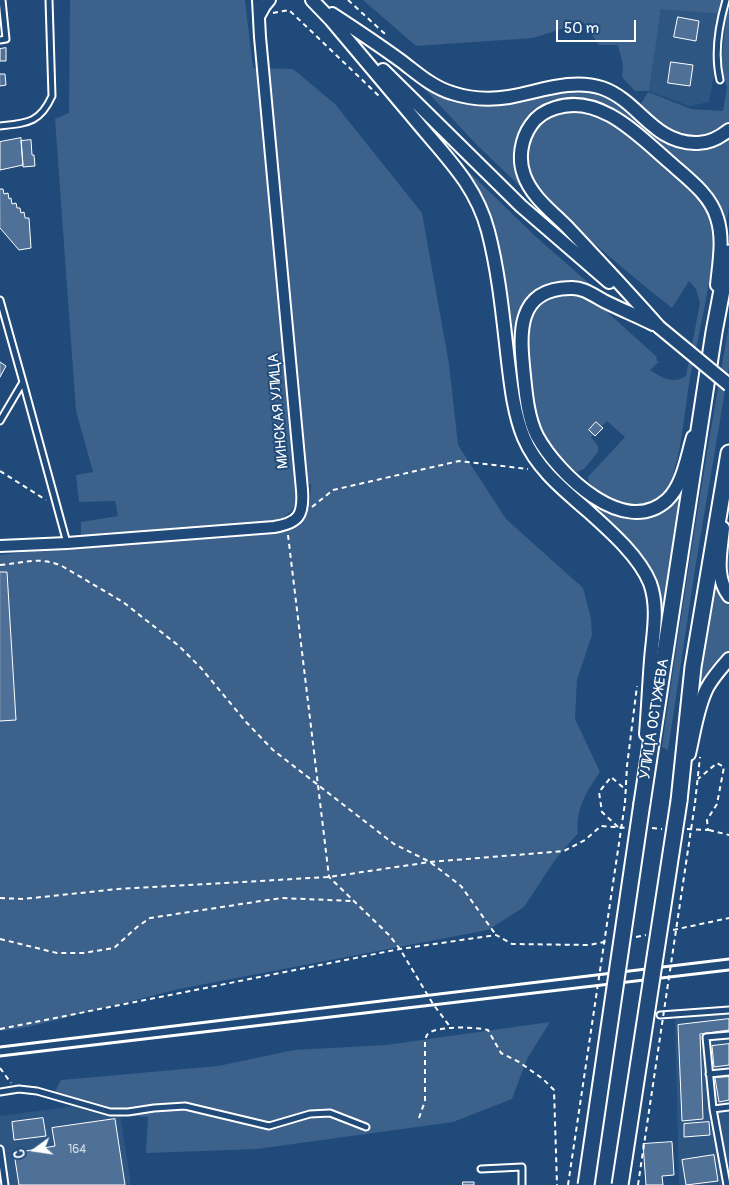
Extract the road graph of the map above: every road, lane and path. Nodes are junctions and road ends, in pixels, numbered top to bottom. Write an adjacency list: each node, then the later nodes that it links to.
1 (2, 0): 9 (lane)
2 (49, 0): 11 (lane)
3 (258, 0): 7 (street, МИНСКАЯ УЛИЦА)
4 (270, 0): 7 (street)
5 (312, 0): 8 (street); 12 (street)
6 (726, 0): 10 (lane)
7 (260, 16): 26 (street, МИНСКАЯ УЛИЦА)
8 (332, 21): 15 (street); 40 (street)
9 (0, 40)
10 (720, 80)
11 (0, 126)
12 (729, 130)
13 (729, 253): 16 (main road, УЛИЦА ОСТУЖЕВА)
14 (0, 300): 17 (lane)
15 (660, 327): 16 (street); 18 (street, bridge); 19 (street)
16 (714, 332): 19 (main road, УЛИЦА ОСТУЖЕВА)
17 (23, 382): 20 (lane); 25 (lane)
18 (729, 385)
19 (703, 405): 40 (main road, УЛИЦА ОСТУЖЕВА)
20 (0, 421)
21 (729, 453): 38 (main road, УЛИЦА ОСТУЖЕВА)
22 (729, 464): 31 (street)
23 (528, 469): 26 (path)
24 (0, 470): 25 (path)
25 (57, 507): 28 (lane)
26 (298, 517): 27 (street)
27 (287, 524): 28 (street); 36 (path)
28 (67, 543): 29 (street)
29 (0, 546)
30 (0, 564): 36 (path)
31 (729, 596)
32 (729, 659): 38 (street)
33 (701, 754): 35 (path)
34 (717, 763): 35 (path)
35 (698, 780): 77 (path, bridge)
36 (318, 785): 43 (path); 44 (path)
37 (626, 789): 43 (path)
38 (679, 801): 76 (main road, УЛИЦА ОСТУЖЕВА, bridge)
39 (625, 803): 74 (path, bridge)
40 (642, 803): 75 (main road, УЛИЦА ОСТУЖЕВА, bridge)
41 (708, 830): 42 (path)
42 (729, 835)
43 (430, 862): 44 (path); 49 (path)
44 (329, 877): 45 (path); 46 (path)
45 (0, 898)
46 (355, 901): 52 (path); 54 (path)
47 (729, 918): 48 (path)
48 (665, 931)
49 (496, 935): 53 (path); 54 (path)
50 (646, 935): 51 (path)
51 (636, 936)
52 (0, 939)
53 (617, 940)
54 (400, 949): 57 (path); 58 (path)
55 (729, 1010): 56 (lane)
56 (660, 1014)
57 (451, 1028): 67 (path); 73 (path)
58 (0, 1029)
59 (729, 1035): 62 (lane)
60 (0, 1068): 63 (path)
61 (729, 1072): 62 (lane)
62 (709, 1074): 66 (lane)
63 (19, 1089): 64 (lane); 68 (lane)
64 (0, 1092)
65 (729, 1107): 66 (lane)
66 (713, 1109): 78 (lane)
67 (419, 1118)
68 (366, 1127)
69 (0, 1149): 71 (lane)
70 (481, 1169): 72 (lane)
71 (5, 1185)
72 (522, 1185)
73 (557, 1185)
74 (568, 1185)
75 (586, 1185)
76 (620, 1185)
77 (638, 1185)
78 (727, 1185)

